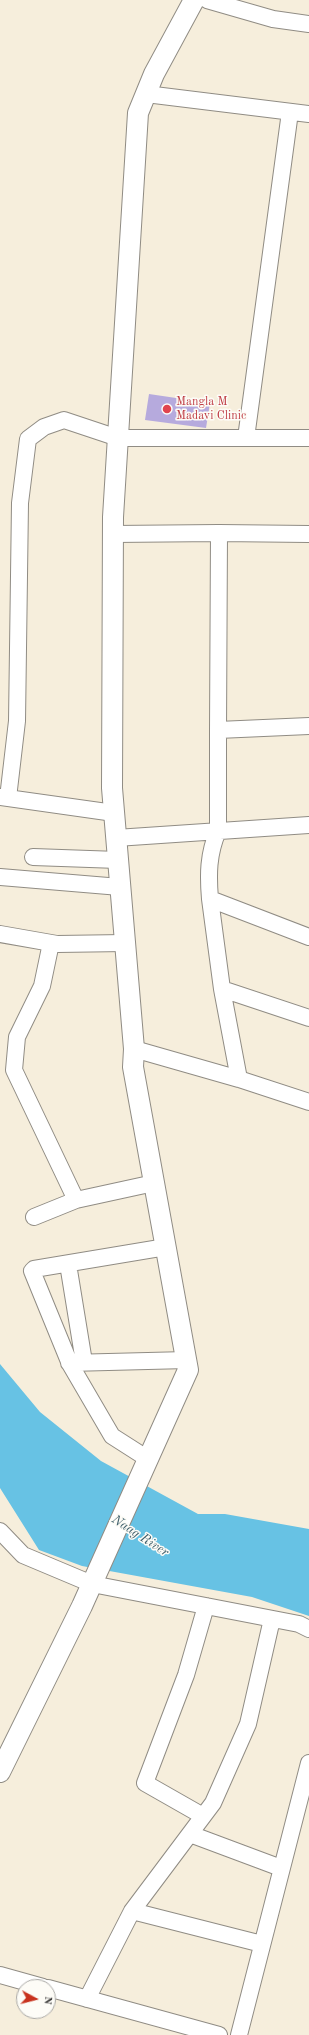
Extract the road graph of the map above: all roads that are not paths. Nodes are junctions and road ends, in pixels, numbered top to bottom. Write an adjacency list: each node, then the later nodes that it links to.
1 (194, 0): 4 (street)
2 (208, 0): 3 (street)
3 (309, 24)
4 (146, 94): 5 (street); 7 (street)
5 (290, 112): 6 (street); 8 (street)
6 (309, 114)
7 (118, 438): 8 (street); 11 (street); 15 (street)
8 (246, 438): 9 (street)
9 (309, 438)
10 (219, 533): 11 (street); 12 (street); 14 (street)
11 (113, 534): 16 (street)
12 (309, 534)
13 (309, 726): 14 (street)
14 (218, 730): 18 (street)
15 (4, 798): 16 (street)
16 (114, 813): 19 (street)
17 (309, 826): 18 (street)
18 (218, 832): 19 (street); 24 (street)
19 (116, 838): 21 (street)
20 (33, 857): 21 (street)
21 (118, 860): 23 (street)
22 (0, 877): 23 (street)
23 (120, 887): 28 (street)
24 (210, 899): 26 (street); 29 (street)
25 (0, 934): 27 (street)
26 (309, 937)
27 (51, 943): 28 (street); 35 (street)
28 (125, 943): 31 (street)
29 (222, 989): 30 (street); 32 (street)
30 (309, 1018)
31 (134, 1049): 32 (street); 34 (street)
32 (239, 1079): 33 (street)
33 (309, 1102)
34 (154, 1183): 35 (street); 37 (street)
35 (76, 1200): 36 (street)
36 (34, 1217)
37 (166, 1247): 38 (street); 39 (street)
38 (68, 1264): 40 (street); 40 (street)
39 (186, 1360): 40 (street); 41 (street)
40 (77, 1362): 41 (street)
41 (146, 1463): 43 (street)
42 (0, 1531): 43 (street)
43 (92, 1584): 44 (street); 48 (street)
44 (206, 1606): 45 (street); 49 (street)
45 (272, 1619): 46 (street); 49 (street)
46 (309, 1629)
47 (309, 1763): 51 (street)
48 (0, 1772)
49 (203, 1816): 50 (street)
50 (190, 1834): 51 (street); 52 (street)
51 (281, 1868): 53 (street)
52 (132, 1911): 53 (street); 57 (street)
53 (262, 1944): 59 (street)
54 (0, 1975): 55 (street)
55 (16, 1979)
56 (56, 1990): 57 (street)
57 (87, 1999): 58 (street)
58 (219, 2035)
59 (239, 2035)

